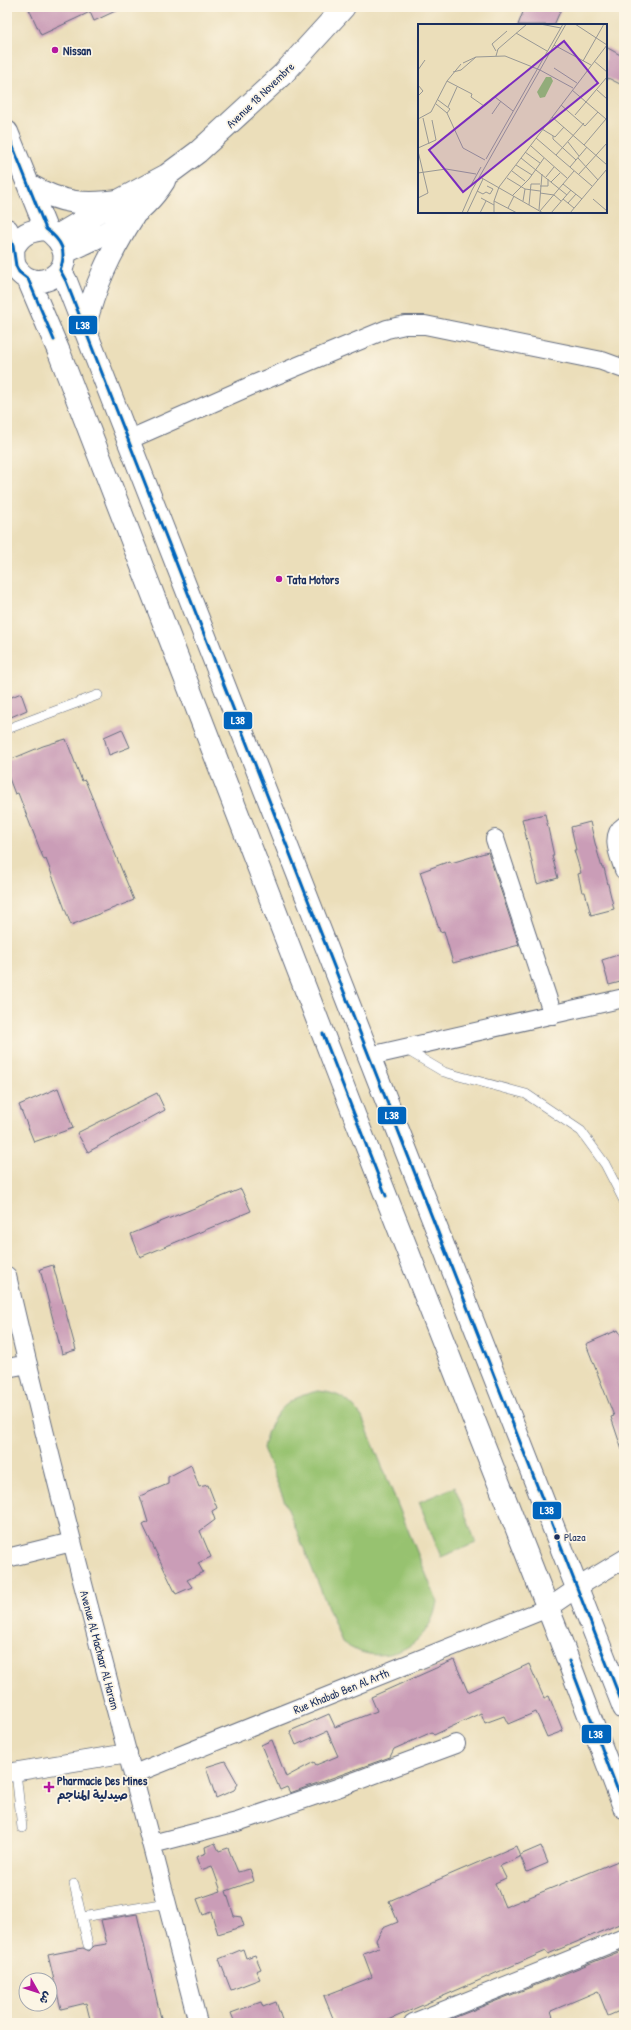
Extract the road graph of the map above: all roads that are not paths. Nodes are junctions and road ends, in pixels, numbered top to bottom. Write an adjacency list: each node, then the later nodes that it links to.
1 (344, 7): 4 (main road, Avenue 18 Novembre)
2 (7, 132): 3 (main road)
3 (29, 185): 4 (main road); 5 (main road)
4 (128, 208): 5 (main road, Avenue 18 Novembre); 7 (main road)
5 (57, 247): 6 (main road); 6 (main road); 7 (main road)
6 (14, 259): 27 (main road)
7 (84, 329): 9 (main road)
8 (624, 369): 9 (street)
9 (128, 440): 18 (main road)
10 (98, 695): 11 (lane)
11 (7, 729)
12 (624, 826): 14 (street)
13 (495, 839): 16 (street)
14 (624, 870)
15 (624, 998): 16 (street)
16 (553, 1015): 17 (street)
17 (404, 1048): 18 (street); 19 (lane)
18 (370, 1056): 26 (main road)
19 (624, 1201)
20 (7, 1276): 21 (street, Avenue Al Machaar Al Haram)
21 (28, 1364): 22 (street); 23 (street, Avenue Al Machaar Al Haram)
22 (7, 1368)
23 (72, 1542): 24 (street); 30 (street, Avenue Al Machaar Al Haram)
24 (7, 1558)
25 (624, 1559): 26 (street, Rue Khabab Ben Al Arth)
26 (576, 1588): 27 (street, Rue Khabab Ben Al Arth); 28 (main road)
27 (548, 1608): 32 (street, Rue Khabab Ben Al Arth); 33 (main road)
28 (624, 1708)
29 (456, 1744): 35 (street)
30 (128, 1753): 31 (street); 32 (street, Avenue Al Machaar Al Haram)
31 (12, 1772): 34 (lane)
32 (134, 1774): 35 (street, Avenue Al Machaar Al Haram)
33 (624, 1807)
34 (22, 1828)
35 (152, 1844): 37 (street, Avenue Al Machaar Al Haram)
36 (74, 1884): 38 (lane)
37 (167, 1903): 38 (lane); 41 (street, Avenue Al Machaar Al Haram)
38 (82, 1917): 40 (lane)
39 (624, 1938): 42 (street)
40 (88, 1945)
41 (198, 2023)
42 (413, 2023)

